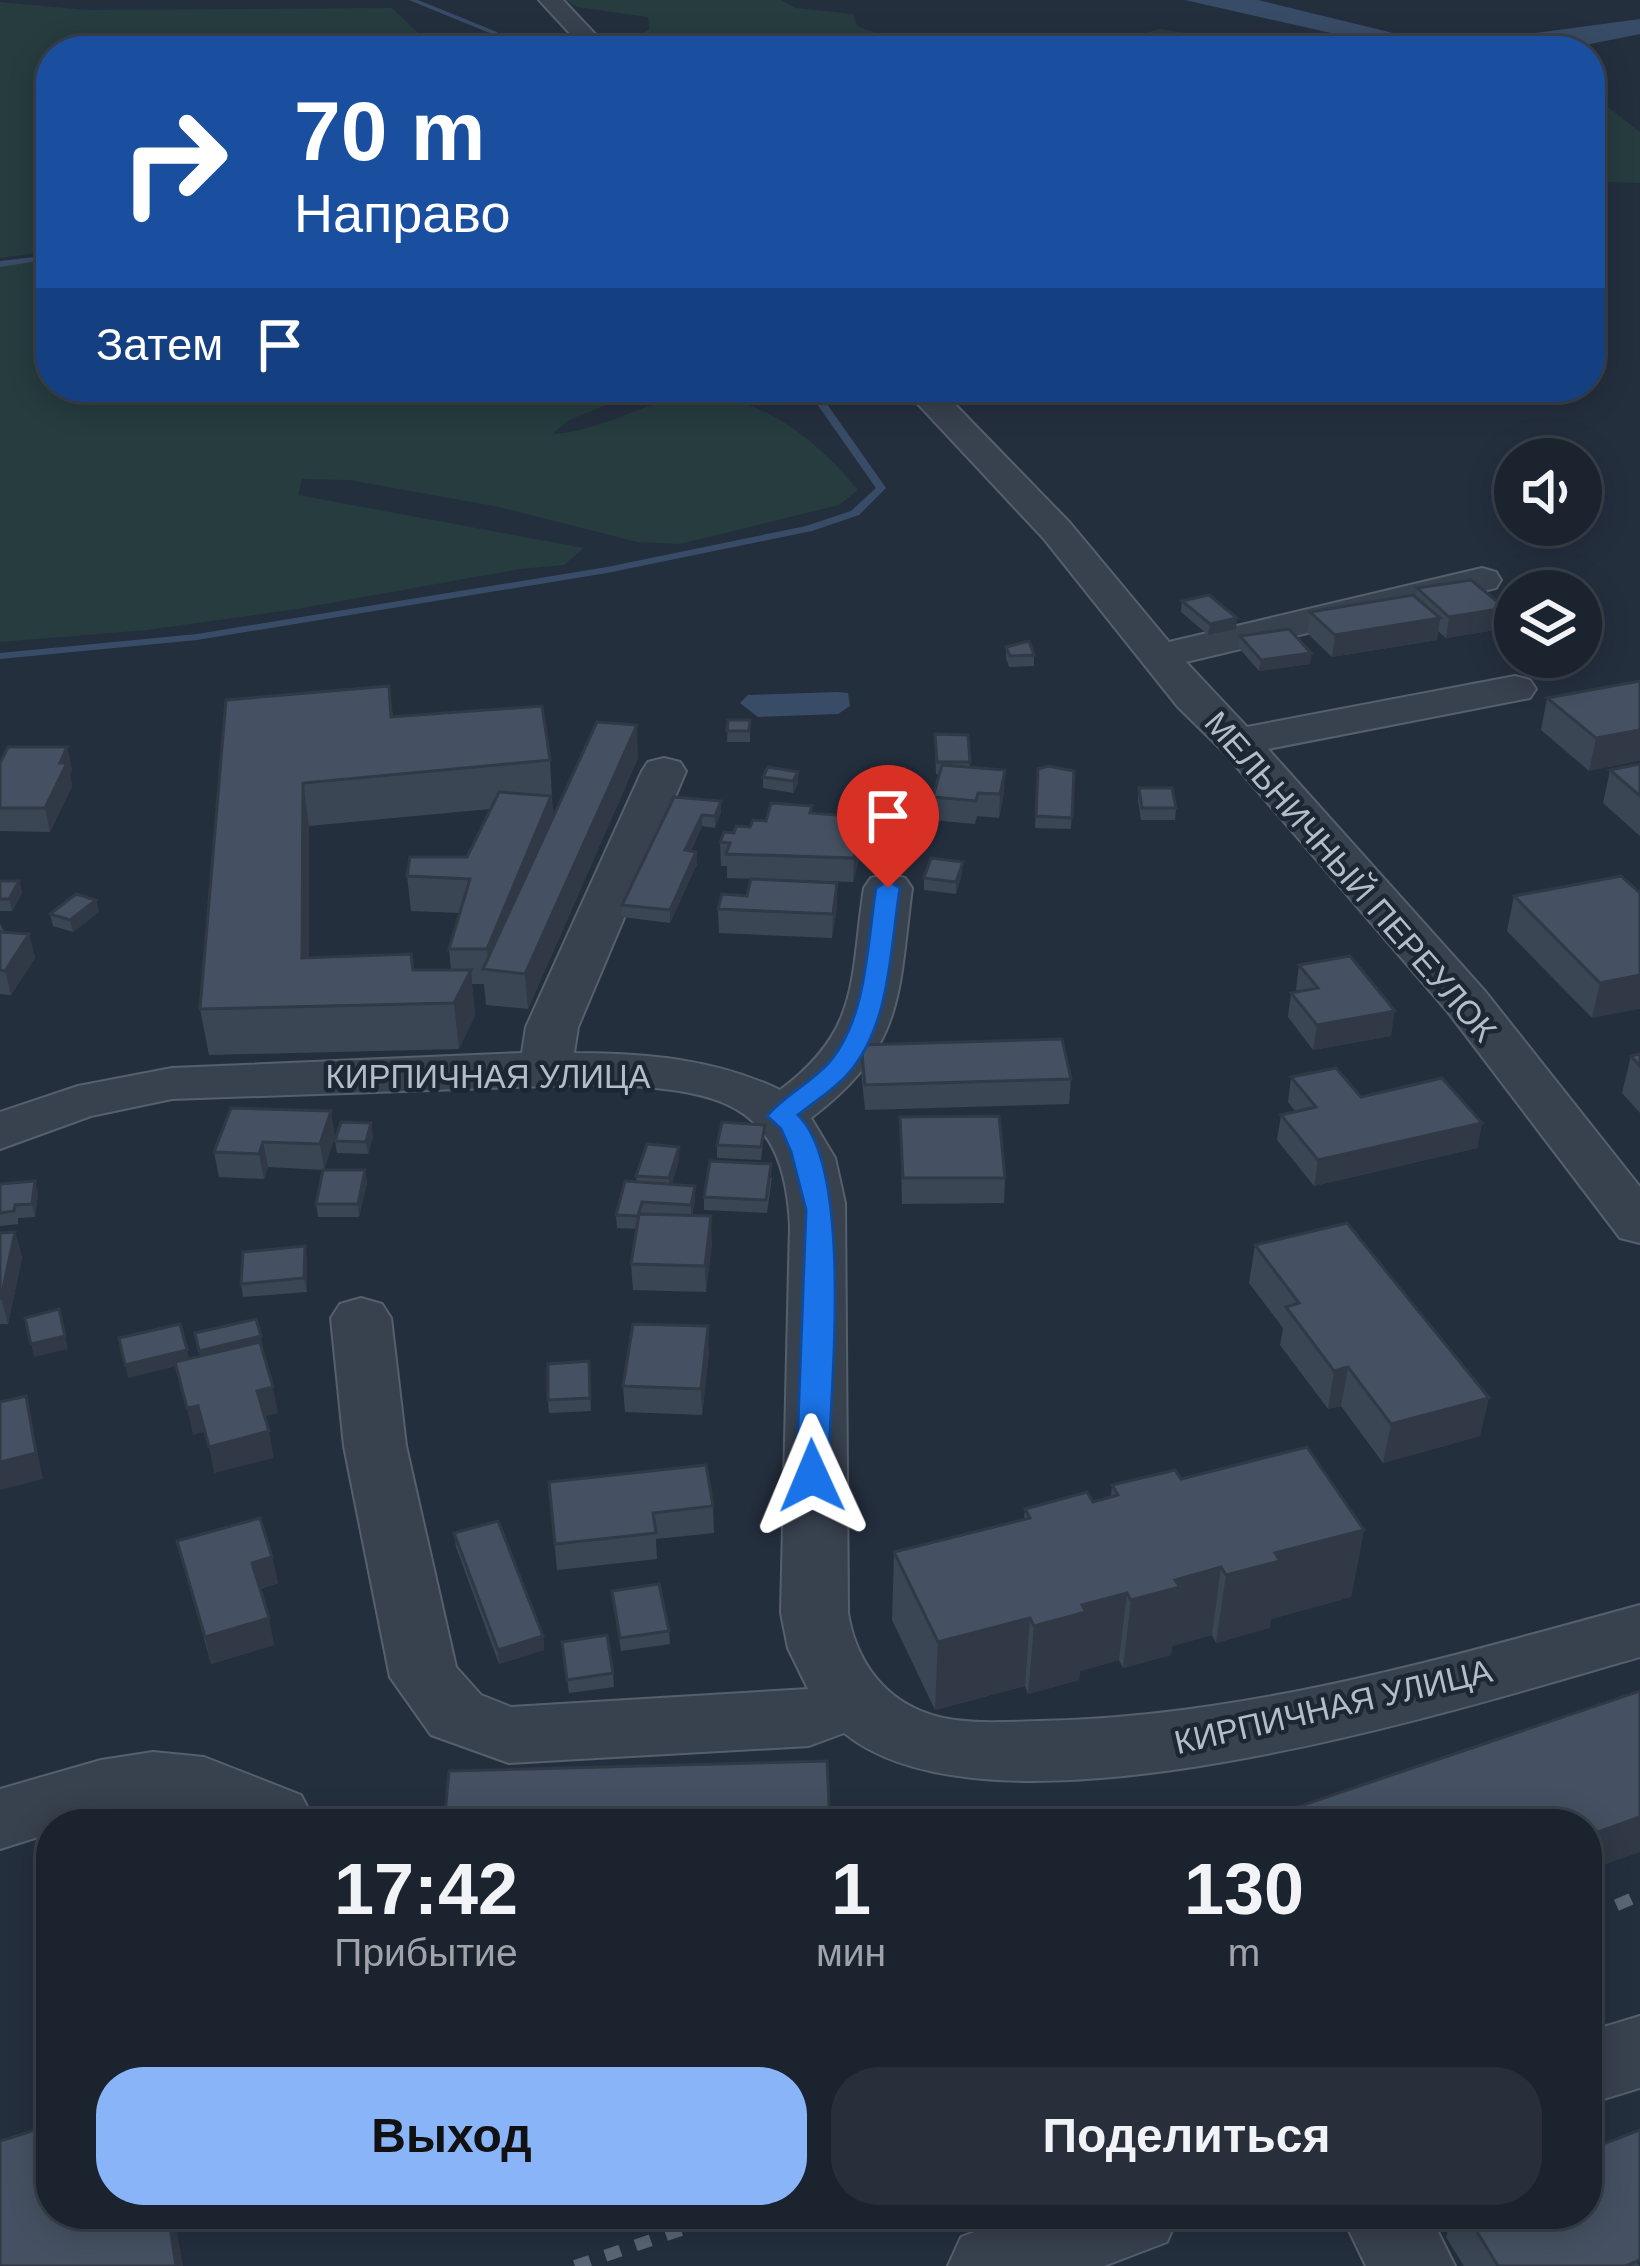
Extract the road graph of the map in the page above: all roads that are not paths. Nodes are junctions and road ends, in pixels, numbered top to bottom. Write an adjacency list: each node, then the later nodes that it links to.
1 (550, 0): 2 (street)
2 (585, 36)
3 (933, 402): 5 (street, МЕЛЬНИЧНЫЙ ПЕРЕУЛОК)
4 (1482, 580): 5 (street)
5 (1160, 656): 7 (street, МЕЛЬНИЧНЫЙ ПЕРЕУЛОК)
6 (1515, 689): 7 (street)
7 (1238, 742): 13 (street, МЕЛЬНИЧНЫЙ ПЕРЕУЛОК)
8 (664, 771): 10 (street)
9 (888, 888): 11 (street)
10 (546, 1069): 11 (street, КИРПИЧНАЯ УЛИЦА); 12 (street, КИРПИЧНАЯ УЛИЦА)
11 (781, 1116): 16 (street, КИРПИЧНАЯ УЛИЦА)
12 (0, 1132)
13 (1640, 1225)
14 (362, 1318): 16 (street)
15 (1640, 1631): 16 (street, КИРПИЧНАЯ УЛИЦА)
16 (853, 1700)
17 (39, 1809): 18 (street)
18 (257, 1809)
19 (36, 1810): 20 (street)
20 (0, 1820)
21 (1640, 2052): 22 (street)
22 (1602, 2063)
23 (1094, 2229): 25 (street)
24 (1391, 2229): 26 (street)
25 (995, 2264)
26 (1412, 2266)

